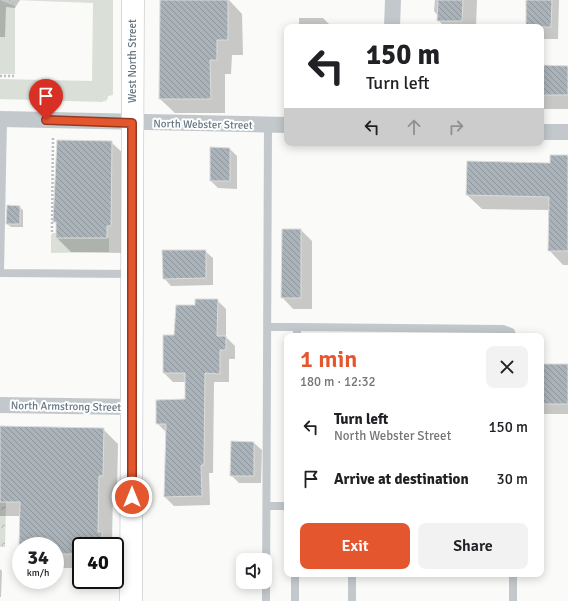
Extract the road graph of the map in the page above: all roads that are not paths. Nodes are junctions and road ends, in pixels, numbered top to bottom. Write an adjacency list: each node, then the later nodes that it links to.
1 (133, 0): 5 (street, West North Street)
2 (392, 0): 3 (street)
3 (392, 24)
4 (1, 119): 5 (street, North Webster Street); 10 (lane)
5 (132, 123): 6 (street, North Webster Street); 11 (street, West North Street)
6 (268, 125): 7 (street, North Webster Street); 12 (lane)
7 (284, 126)
8 (544, 132): 9 (street)
9 (568, 132)
10 (0, 273): 11 (lane)
11 (133, 274): 16 (street, West North Street)
12 (268, 327): 13 (lane); 17 (lane)
13 (297, 332): 14 (lane)
14 (511, 333)
15 (0, 405): 16 (street, North Armstrong Street)
16 (132, 407): 22 (street, West North Street)
17 (267, 506): 18 (lane); 23 (lane)
18 (284, 506)
19 (295, 577): 24 (lane)
20 (352, 577): 25 (lane)
21 (513, 577): 26 (lane)
22 (131, 601)
23 (266, 601)
24 (295, 601)
25 (352, 601)
26 (513, 601)

